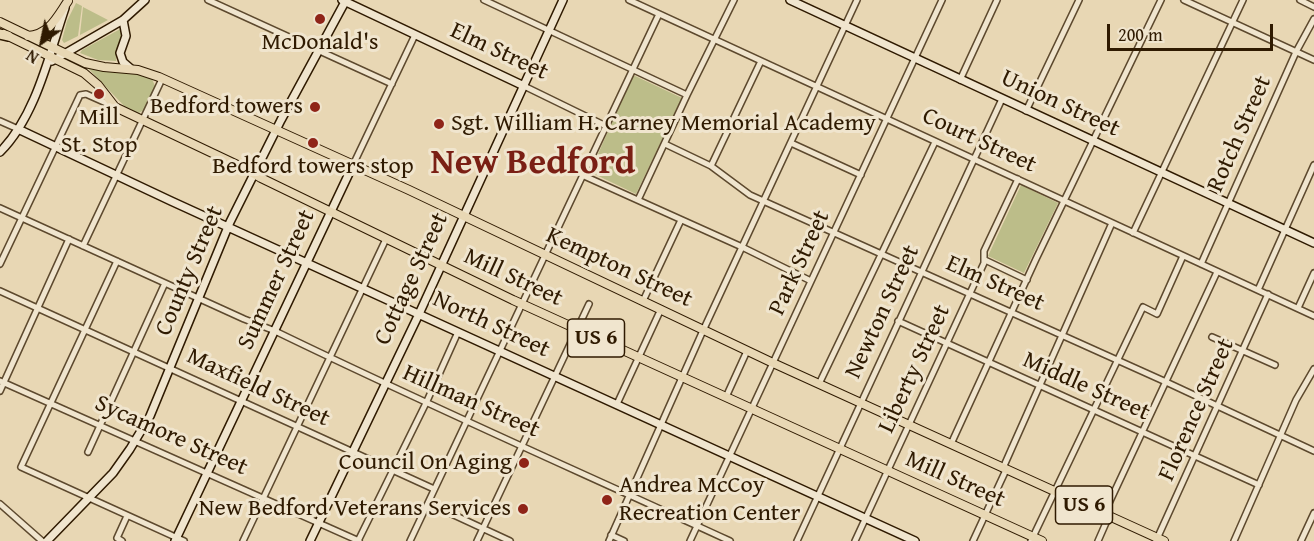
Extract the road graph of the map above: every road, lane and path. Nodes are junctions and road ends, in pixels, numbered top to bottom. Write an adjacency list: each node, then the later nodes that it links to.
1 (145, 0): 22 (main road)
2 (208, 0): 31 (street)
3 (344, 0): 28 (main road, Elm Street); 31 (main road, County Street)
4 (484, 0): 26 (street)
5 (563, 0): 26 (main road, Cottage Street)
6 (629, 0): 20 (street, Court Street)
7 (734, 0): 30 (street)
8 (790, 0): 18 (main road, Union Street)
9 (857, 0): 25 (street)
10 (942, 0): 35 (street, Park Street)
11 (998, 0): 41 (street)
12 (1079, 0): 48 (street)
13 (1161, 0): 55 (street)
14 (1184, 0): 24 (street)
15 (1243, 0): 24 (street)
16 (1300, 0): 19 (street)
17 (68, 1): 29 (main road); 34 (main road)
18 (800, 2): 25 (main road, Union Street)
19 (1314, 7)
20 (659, 14): 30 (street, Court Street); 39 (street)
21 (1314, 19): 32 (street, Rotch Street)
22 (123, 20): 33 (main road); 38 (main road)
23 (0, 22): 29 (main road, US 6)
24 (1232, 23): 32 (street); 65 (street)
25 (845, 27): 35 (main road, Union Street); 44 (street)
26 (549, 30): 39 (street); 43 (main road, Cottage Street)
27 (3, 34): 34 (main road, US 6)
28 (416, 35): 42 (street, Summer Street); 43 (main road, Elm Street)
29 (28, 36): 34 (main road, US 6)
30 (715, 40): 37 (street, Court Street); 45 (street)
31 (320, 51): 42 (street); 54 (main road, County Street)
32 (1296, 52): 36 (street); 74 (street, Rotch Street)
33 (64, 54): 34 (main road, Kempton Street / US 6); 38 (main road, Kempton Street / US 6)
34 (52, 57): 47 (main road, Mill Street / US 6); 53 (main road)
35 (915, 59): 41 (main road, Union Street); 49 (street, Park Street)
36 (1314, 60)
37 (760, 61): 44 (street, Court Street); 64 (street)
38 (130, 68): 40 (main road, Kempton Street / US 6)
39 (633, 69): 45 (street); 52 (street)
40 (162, 79): 50 (street); 54 (main road, Kempton Street / US 6)
41 (960, 80): 46 (main road, Union Street)
42 (392, 84): 62 (street, Summer Street)
43 (524, 86): 52 (street, Elm Street); 77 (main road, Cottage Street)
44 (817, 87): 49 (street, Court Street); 57 (street)
45 (687, 94): 58 (street)
46 (1002, 99): 48 (main road, Union Street); 61 (street, Newton Street)
47 (115, 107): 50 (main road, Mill Street / US 6); 59 (street)
48 (1026, 111): 55 (main road, Union Street)
49 (887, 118): 56 (street, Court Street); 68 (street, Park Street)
50 (142, 120): 66 (main road, Mill Street / US 6); 69 (street)
51 (0, 121): 53 (street)
52 (606, 126): 67 (street)
53 (18, 129): 59 (main road, North Street); 60 (main road)
54 (275, 130): 62 (main road, Kempton Street / US 6); 66 (main road, County Street)
55 (1093, 141): 65 (main road, Union Street); 73 (street)
56 (935, 142): 61 (street, Court Street); 90 (street)
57 (791, 143): 68 (street); 72 (street)
58 (665, 144): 64 (street, Elm Street); 71 (street)
59 (55, 148): 69 (main road, North Street); 78 (street)
60 (0, 152)
61 (974, 158): 70 (street, Court Street); 99 (street, Newton Street)
62 (353, 165): 76 (main road, Summer Street); 77 (main road, Kempton Street / US 6)
63 (1314, 165): 82 (street)
64 (711, 166): 72 (street, Elm Street)
65 (1161, 173): 74 (main road, Union Street); 84 (street)
66 (254, 174): 76 (main road, Mill Street / US 6); 81 (main road, County Street)
67 (582, 175): 71 (street); 91 (street)
68 (861, 175): 83 (street, Park Street)
69 (116, 176): 81 (main road, North Street); 88 (street)
70 (1018, 179): 73 (street, Court Street); 93 (street, Liberty Street)
71 (638, 200): 79 (street)
72 (764, 201): 83 (street, Elm Street); 89 (street)
73 (1065, 201): 80 (street, Court Street); 102 (street)
74 (1228, 204): 82 (main road, Union Street); 97 (street, Rotch Street)
75 (0, 208): 78 (street, Hillman Street)
76 (330, 212): 86 (main road, Mill Street / US 6); 95 (main road, Summer Street)
77 (463, 216): 91 (main road, Kempton Street / US 6); 98 (main road, Cottage Street)
78 (23, 218): 85 (street, Hillman Street); 96 (street)
79 (681, 220): 89 (street); 111 (street)
80 (1112, 223): 84 (street, Court Street); 126 (street)
81 (228, 227): 95 (main road, North Street); 110 (main road, County Street)
82 (1285, 230): 87 (main road, Union Street); 106 (street)
83 (834, 231): 90 (street, Elm Street); 103 (street, Park Street)
84 (1133, 233): 92 (street, Court Street)
85 (69, 239): 88 (street, Hillman Street); 115 (street)
86 (386, 239): 98 (main road, Mill Street / US 6); 105 (street)
87 (1314, 243)
88 (83, 246): 94 (street, Hillman Street)
89 (742, 247): 103 (street); 123 (street)
90 (882, 253): 99 (street, Elm Street); 146 (street)
91 (545, 255): 111 (main road, Kempton Street / US 6); 112 (street)
92 (1183, 256): 97 (street, Court Street); 135 (street)
93 (985, 260): 102 (street); 108 (street, Liberty Street)
94 (117, 261): 104 (street, Hillman Street); 122 (street)
95 (306, 263): 105 (main road, North Street); 124 (main road, Summer Street)
96 (0, 264)
97 (1201, 264): 100 (street, Court Street)
98 (440, 266): 112 (main road, Mill Street / US 6); 118 (main road, Cottage Street)
99 (922, 272): 108 (street, Elm Street); 120 (street, Newton Street)
100 (1217, 272): 106 (street, Court Street); 145 (street)
101 (1314, 273): 114 (street)
102 (1027, 280): 117 (street)
103 (811, 281): 137 (street, Park Street)
104 (165, 283): 110 (street, Hillman Street); 132 (street)
105 (362, 288): 118 (main road, North Street); 133 (street)
106 (1258, 290): 109 (street, Court Street)
107 (0, 291): 115 (street, Maxfield Street)
108 (970, 293): 117 (street, Elm Street); 128 (street, Liberty Street)
109 (1268, 294): 114 (street, Court Street); 131 (street, Florence Street)
110 (199, 298): 124 (street, Hillman Street); 139 (main road, County Street)
111 (643, 301): 116 (main road, Kempton Street / US 6)
112 (522, 304): 121 (main road, Mill Street / US 6); 129 (street)
113 (589, 304): 121 (street)
114 (1298, 308): 119 (street, Court Street)
115 (38, 309): 122 (street, Maxfield Street); 143 (street)
116 (661, 309): 123 (main road, Kempton Street / US 6); 134 (street)
117 (1011, 312): 126 (street, Elm Street); 136 (street)
118 (419, 314): 125 (main road, North Street); 144 (main road, Cottage Street)
119 (1314, 316)
120 (898, 321): 128 (street, Middle Street); 153 (street, Newton Street)
121 (577, 329): 134 (main road, Mill Street / US 6); 141 (street)
122 (85, 330): 132 (street, Maxfield Street); 152 (street)
123 (703, 330): 130 (main road, Kempton Street / US 6); 142 (street)
124 (275, 331): 133 (street, Hillman Street); 150 (main road, Summer Street)
125 (458, 332): 129 (main road, North Street); 151 (street)
126 (1062, 335): 135 (street, Elm Street); 147 (street)
127 (1212, 337): 131 (street)
128 (946, 343): 136 (street, Middle Street); 160 (street, Liberty Street)
129 (500, 351): 141 (main road, North Street); 158 (street)
130 (747, 351): 137 (main road, Kempton Street / US 6); 149 (street)
131 (1243, 351): 138 (street); 155 (street, Florence Street)
132 (133, 352): 139 (street, Maxfield Street); 161 (street)
133 (330, 358): 144 (street, Hillman Street); 162 (street)
134 (639, 358): 142 (main road, Mill Street / US 6); 154 (street)
135 (1117, 360): 145 (street, Elm Street); 157 (street)
136 (989, 362): 147 (street, Middle Street); 166 (street)
137 (773, 363): 146 (main road, Kempton Street / US 6); 156 (street, Park Street)
138 (1275, 365)
139 (171, 368): 150 (street, Maxfield Street); 165 (main road, County Street)
140 (1314, 369): 164 (street)
141 (554, 376): 154 (main road, North Street); 167 (street)
142 (681, 377): 149 (main road, Mill Street / US 6); 159 (street)
143 (2, 382): 148 (street); 152 (street, Sycamore Street)
144 (384, 382): 151 (street, Hillman Street); 171 (main road, Cottage Street)
145 (1166, 382): 155 (street, Elm Street); 163 (street)
146 (819, 384): 153 (main road, Kempton Street / US 6)
147 (1040, 386): 157 (street, Middle Street); 174 (street)
148 (0, 391)
149 (726, 397): 156 (main road, Mill Street / US 6)
150 (242, 401): 162 (street, Maxfield Street); 177 (main road, Summer Street)
151 (427, 401): 158 (street, Hillman Street); 175 (street)
152 (51, 403): 161 (street, Sycamore Street); 184 (street)
153 (861, 403): 160 (main road, Kempton Street / US 6); 168 (street, Newton Street)
154 (617, 404): 159 (main road, North Street)
155 (1218, 406): 164 (street, Elm Street); 173 (street, Florence Street)
156 (752, 409): 168 (main road, Mill Street / US 6); 172 (street, Park Street)
157 (1093, 409): 163 (street, Middle Street); 180 (street)
158 (466, 421): 167 (street, Hillman Street); 179 (street)
159 (660, 424): 172 (main road, North Street); 181 (street)
160 (908, 424): 166 (main road, Kempton Street / US 6); 176 (street, Liberty Street)
161 (100, 425): 165 (street, Sycamore Street); 170 (street)
162 (297, 426): 171 (street, Maxfield Street); 183 (street)
163 (1142, 432): 173 (street, Middle Street); 189 (street)
164 (1281, 435): 169 (street, Elm Street); 178 (street)
165 (136, 441): 177 (street, Sycamore Street); 184 (main road, County Street)
166 (951, 444): 174 (main road, Kempton Street / US 6)
167 (522, 445): 181 (street, Hillman Street); 194 (street)
168 (839, 449): 176 (main road, Mill Street / US 6); 182 (street, Newton Street)
169 (1314, 451)
170 (88, 452)
171 (352, 452): 175 (street, Maxfield Street); 192 (main road, Cottage Street)
172 (729, 456): 182 (main road, North Street); 193 (street, Park Street)
173 (1196, 456): 178 (street, Middle Street); 199 (street, Florence Street)
174 (1005, 469): 180 (main road, Kempton Street / US 6); 188 (street)
175 (393, 470): 179 (street, Maxfield Street); 205 (street)
176 (886, 470): 188 (main road, Mill Street / US 6); 191 (street, Liberty Street)
177 (208, 473): 183 (street, Sycamore Street); 196 (main road, Summer Street)
178 (1259, 484): 218 (street)
179 (434, 489): 185 (street)
180 (1054, 491): 189 (main road, Kempton Street / US 6); 197 (street)
181 (628, 494): 193 (street, Hillman Street); 195 (street)
182 (817, 496): 191 (main road, North Street); 212 (street, Newton Street)
183 (264, 497): 192 (street, Sycamore Street); 203 (street)
184 (89, 499): 190 (street); 201 (main road, County Street)
185 (428, 503): 194 (street); 206 (street)
186 (0, 504): 200 (street)
187 (1314, 513): 219 (street)
188 (985, 515): 197 (main road, Mill Street / US 6); 215 (street)
189 (1107, 515): 199 (main road, Kempton Street / US 6); 217 (street)
190 (128, 516): 196 (street); 198 (street)
191 (865, 518): 213 (street, Liberty Street); 214 (main road, North Street)
192 (318, 524): 204 (main road, Cottage Street); 205 (street, Sycamore Street)
193 (697, 526): 210 (street, Park Street); 211 (street, Hillman Street)
194 (483, 528): 207 (street); 208 (street)
195 (610, 538): 209 (street)
196 (175, 539): 202 (street)
197 (1032, 539): 216 (main road, Mill Street / US 6)
198 (118, 540)
199 (1160, 540)
200 (42, 541)
201 (47, 541)
202 (184, 541)
203 (243, 541)
204 (310, 541)
205 (359, 541)
206 (410, 541)
207 (477, 541)
208 (510, 541)
209 (624, 541)
210 (690, 541)
211 (730, 541)
212 (796, 541)
213 (855, 541)
214 (914, 541)
215 (973, 541)
216 (1041, 541)
217 (1098, 541)
218 (1234, 541)
219 (1301, 541)

